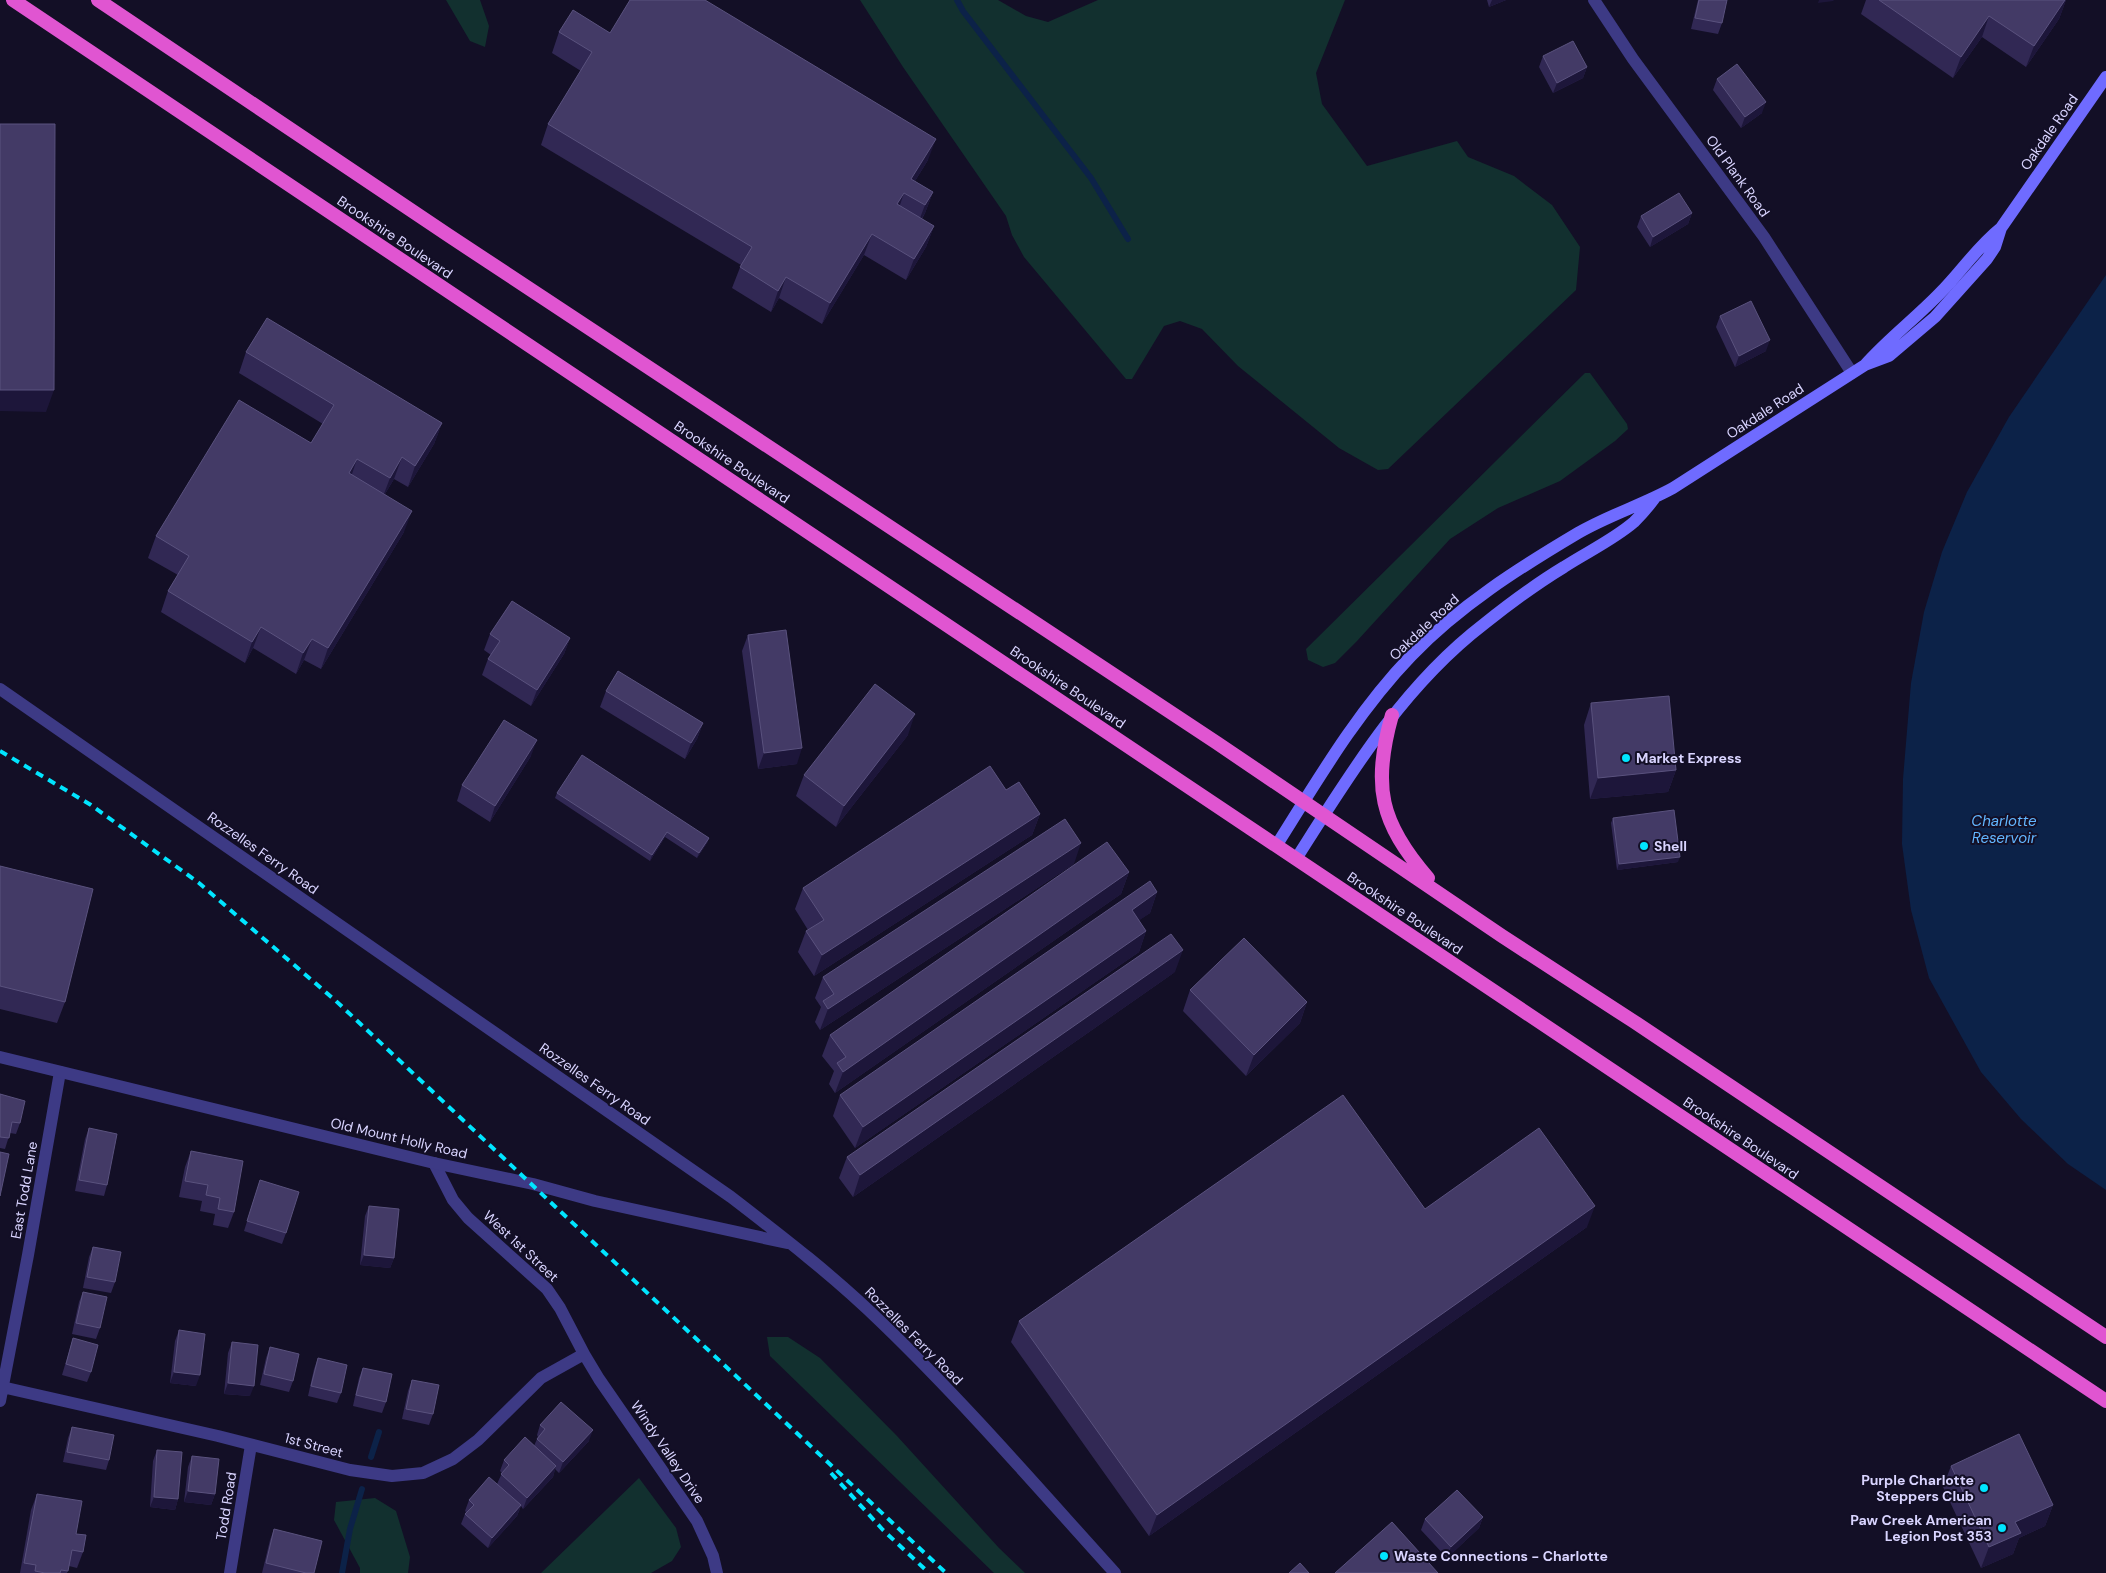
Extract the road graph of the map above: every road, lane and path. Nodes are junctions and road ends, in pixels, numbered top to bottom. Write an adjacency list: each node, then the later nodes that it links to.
1 (13, 0): 11 (highway, Brookshire Boulevard)
2 (98, 0): 9 (highway)
3 (1594, 0): 5 (street, Old Plank Road)
4 (2106, 77): 5 (main road, Oakdale Road)
5 (1852, 373): 6 (main road, Oakdale Road)
6 (1655, 498): 8 (main road, Oakdale Road); 9 (main road, Oakdale Road)
7 (0, 689): 17 (street, Rozzelles Ferry Road)
8 (1392, 715): 10 (main road, Oakdale Road); 13 (highway)
9 (1305, 801): 10 (highway); 11 (main road, Oakdale Road)
10 (1324, 814): 12 (main road, Oakdale Road); 13 (highway)
11 (1276, 846): 12 (highway, Brookshire Boulevard)
12 (1296, 859): 22 (highway, Brookshire Boulevard)
13 (1438, 890): 18 (highway)
14 (0, 1057): 15 (street, Old Mount Holly Road)
15 (60, 1072): 16 (street, Old Mount Holly Road); 20 (street, East Todd Lane)
16 (434, 1162): 17 (street, Old Mount Holly Road); 19 (street, West 1st Street)
17 (792, 1244): 26 (street, Rozzelles Ferry Road)
18 (2106, 1337)
19 (584, 1354): 23 (street, 1st Street); 25 (street, Windy Valley Drive)
20 (2, 1387): 21 (street, East Todd Lane); 23 (street, 1st Street)
21 (0, 1401)
22 (2106, 1401)
23 (251, 1445): 24 (street, Todd Road)
24 (230, 1573)
25 (717, 1573)
26 (1115, 1573)

